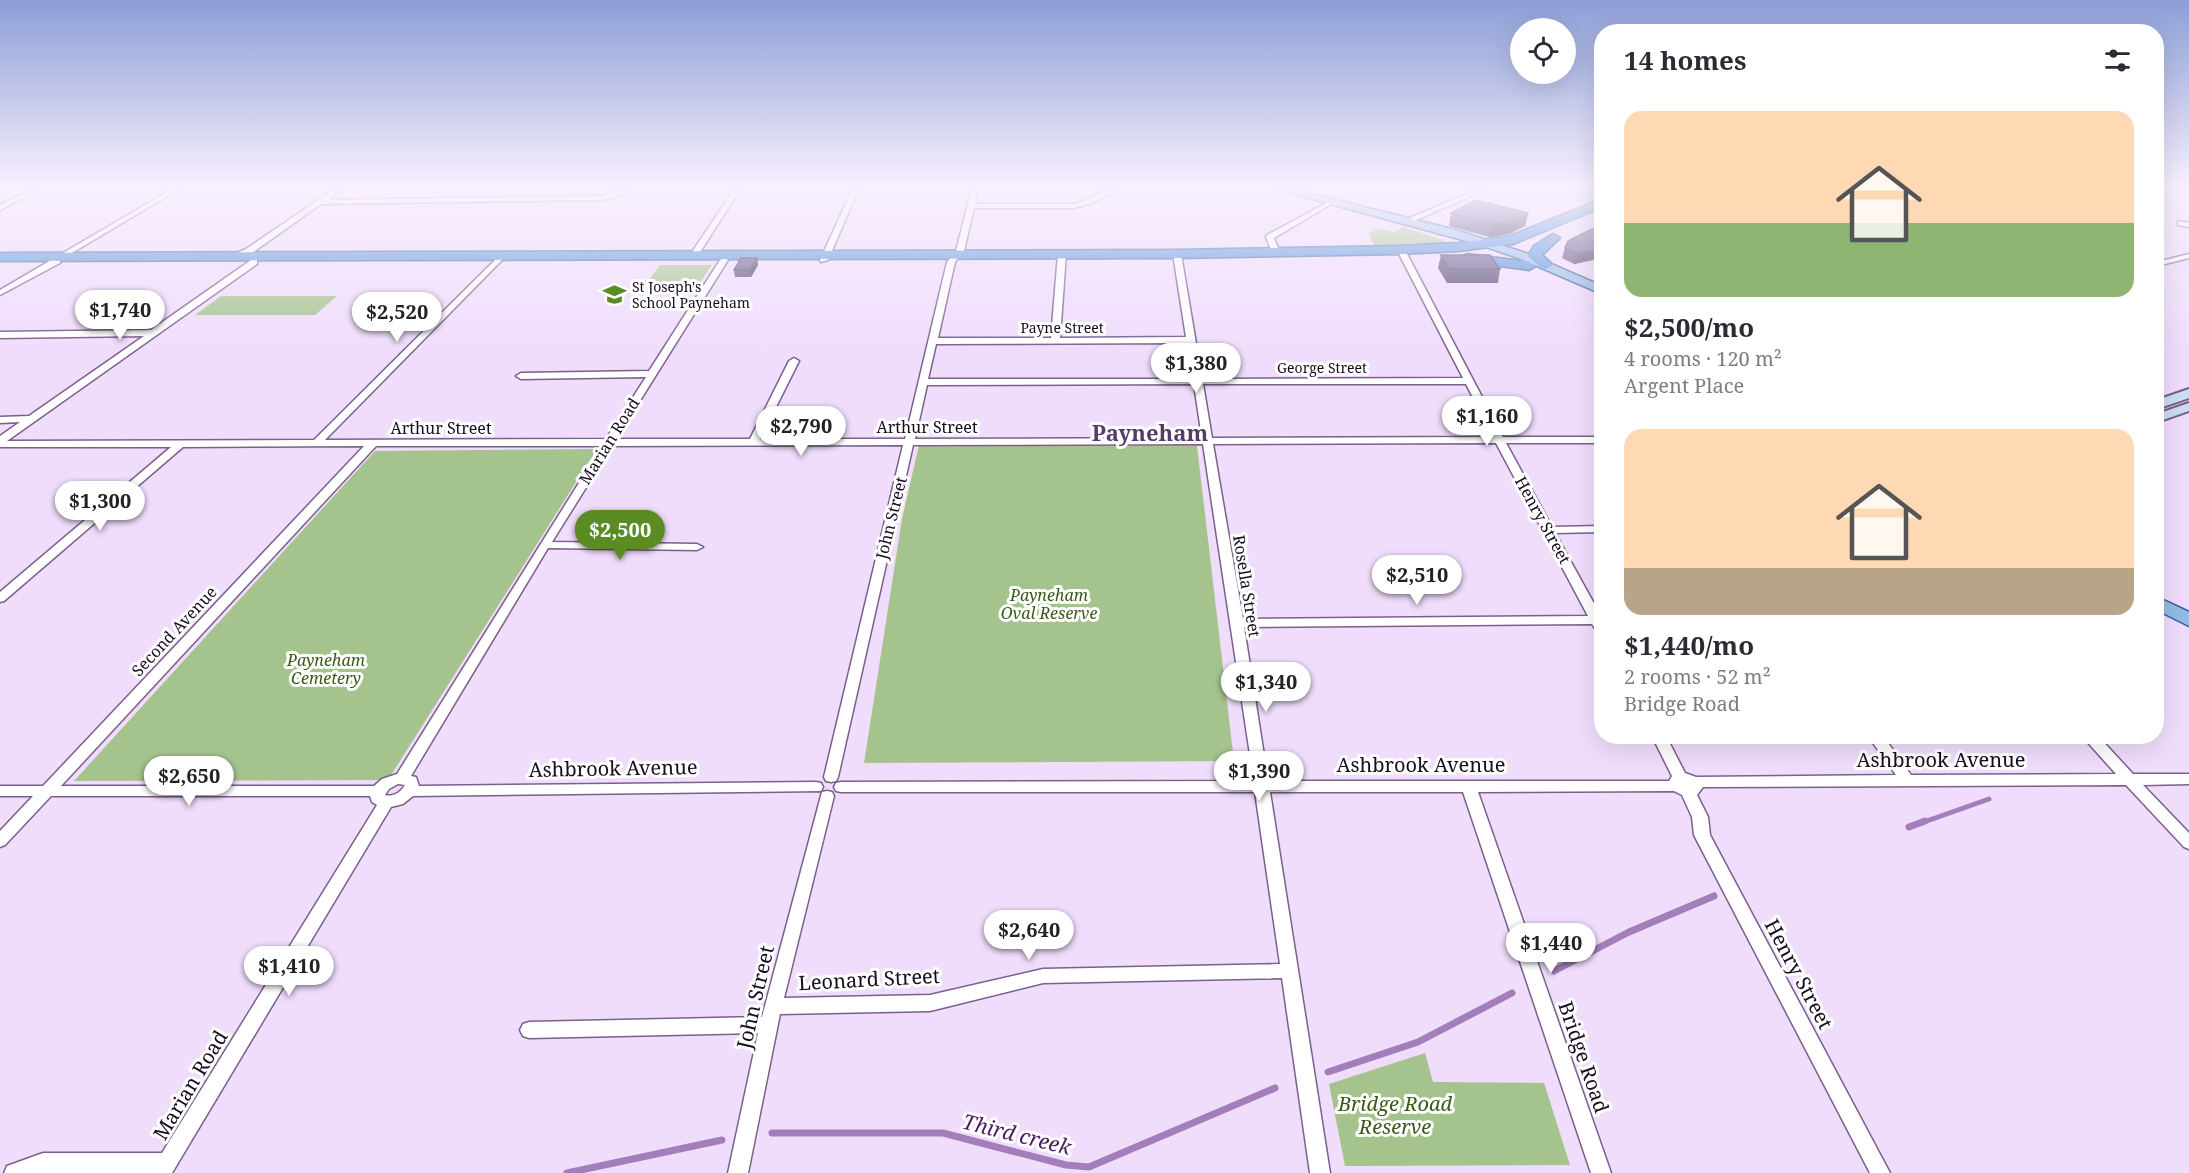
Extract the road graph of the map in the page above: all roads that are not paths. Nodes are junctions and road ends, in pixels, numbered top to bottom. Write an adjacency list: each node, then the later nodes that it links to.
1 (86, 243): 27 (street)
2 (262, 243): 19 (street)
3 (702, 243): 18 (street)
4 (831, 243): 22 (street)
5 (960, 243): 23 (street, John Street)
6 (1272, 243): 16 (street)
7 (1447, 243): 13 (main road)
8 (1464, 243): 13 (highway)
9 (1504, 243): 14 (highway)
10 (1518, 243): 14 (highway)
11 (1526, 243): 14 (highway)
12 (1547, 243): 31 (highway)
13 (1450, 244): 15 (highway); 15 (main road); 15 (highway); 17 (highway); 32 (highway)
14 (1513, 245): 15 (highway); 31 (main road)
15 (1492, 248): 32 (main road)
16 (1275, 253): 17 (highway); 25 (highway)
17 (1402, 253): 25 (highway); 45 (street, Henry Street)
18 (694, 255): 22 (highway); 26 (highway)
19 (244, 256): 26 (highway); 26 (highway); 27 (highway); 27 (highway); 36 (street)
20 (2189, 256): 30 (street)
21 (0, 257): 27 (highway)
22 (825, 257): 23 (highway); 28 (highway)
23 (956, 257): 24 (highway); 39 (street, John Street)
24 (1061, 257): 25 (highway); 40 (street)
25 (1178, 257): 38 (street, Rosella Street)
26 (499, 258): 28 (highway); 61 (street)
27 (57, 260): 29 (highway); 34 (street)
28 (724, 260): 42 (street, Marian Road)
29 (0, 262)
30 (2164, 262)
31 (1546, 265): 33 (main road)
32 (1529, 266): 35 (main road)
33 (1594, 286)
34 (0, 293)
35 (1594, 294)
36 (154, 333): 37 (street); 51 (street)
37 (0, 335)
38 (1191, 340): 40 (street, Payne Street); 44 (street, Rosella Street)
39 (933, 341): 40 (street, Payne Street); 46 (street, John Street)
40 (1055, 341)
41 (794, 361): 59 (street)
42 (650, 374): 43 (street); 58 (street, Marian Road)
43 (521, 376)
44 (1197, 381): 45 (street, George Street); 46 (street, George Street); 55 (street, Rosella Street)
45 (1469, 381): 53 (street, Henry Street)
46 (924, 382): 56 (street, John Street)
47 (2189, 393): 48 (main road)
48 (2164, 402)
49 (2189, 407): 50 (main road)
50 (2164, 416)
51 (32, 419): 52 (street); 57 (street)
52 (0, 420)
53 (1499, 440): 54 (street, Arthur Street); 55 (street, Arthur Street); 64 (street, Henry Street)
54 (1594, 440)
55 (1206, 441): 56 (street, Arthur Street); 73 (street, Rosella Street)
56 (910, 442): 59 (street, Arthur Street); 85 (street, John Street)
57 (0, 443): 60 (street, Arthur Street)
58 (608, 443): 59 (street, Arthur Street); 62 (street, Arthur Street); 65 (street, Marian Road)
59 (753, 443)
60 (180, 444): 61 (street, Arthur Street); 68 (street)
61 (316, 444): 62 (street, Arthur Street)
62 (372, 444): 87 (street, Second Avenue)
63 (1594, 529): 64 (street)
64 (1549, 530): 71 (street, Henry Street)
65 (543, 545): 66 (street); 81 (street, Marian Road)
66 (698, 547)
67 (2164, 595): 70 (main road)
68 (0, 598)
69 (2164, 607): 72 (main road)
70 (2189, 608)
71 (1594, 614)
72 (2189, 620)
73 (1237, 622): 74 (street); 83 (street, Rosella Street)
74 (1594, 625)
75 (1663, 744): 82 (street, Henry Street)
76 (1881, 744): 79 (street)
77 (2096, 744): 80 (street)
78 (2189, 779): 80 (street, Ashbrook Avenue)
79 (1907, 780): 80 (street, Ashbrook Avenue); 82 (street, Ashbrook Avenue)
80 (2130, 780): 90 (street)
81 (406, 784): 85 (street, Ashbrook Avenue); 88 (street)
82 (1685, 784): 84 (street, Ashbrook Avenue); 100 (street, Henry Street)
83 (1261, 785): 84 (street, Ashbrook Avenue); 85 (street, Ashbrook Avenue); 91 (street, Rosella Street)
84 (1468, 785): 99 (street, Bridge Road)
85 (829, 787): 92 (street, John Street)
86 (0, 791): 87 (street)
87 (45, 791): 88 (street); 89 (street, Second Avenue)
88 (382, 796): 95 (street, Marian Road)
89 (0, 841)
90 (2189, 843)
91 (1288, 971): 92 (street, Leonard Street); 98 (street, Rosella Street)
92 (773, 1006): 93 (street, John Street)
93 (769, 1025): 94 (street); 97 (street, John Street)
94 (529, 1030)
95 (165, 1168): 96 (street)
96 (14, 1173)
97 (738, 1173)
98 (1320, 1173)
99 (1601, 1173)
100 (1880, 1173)

